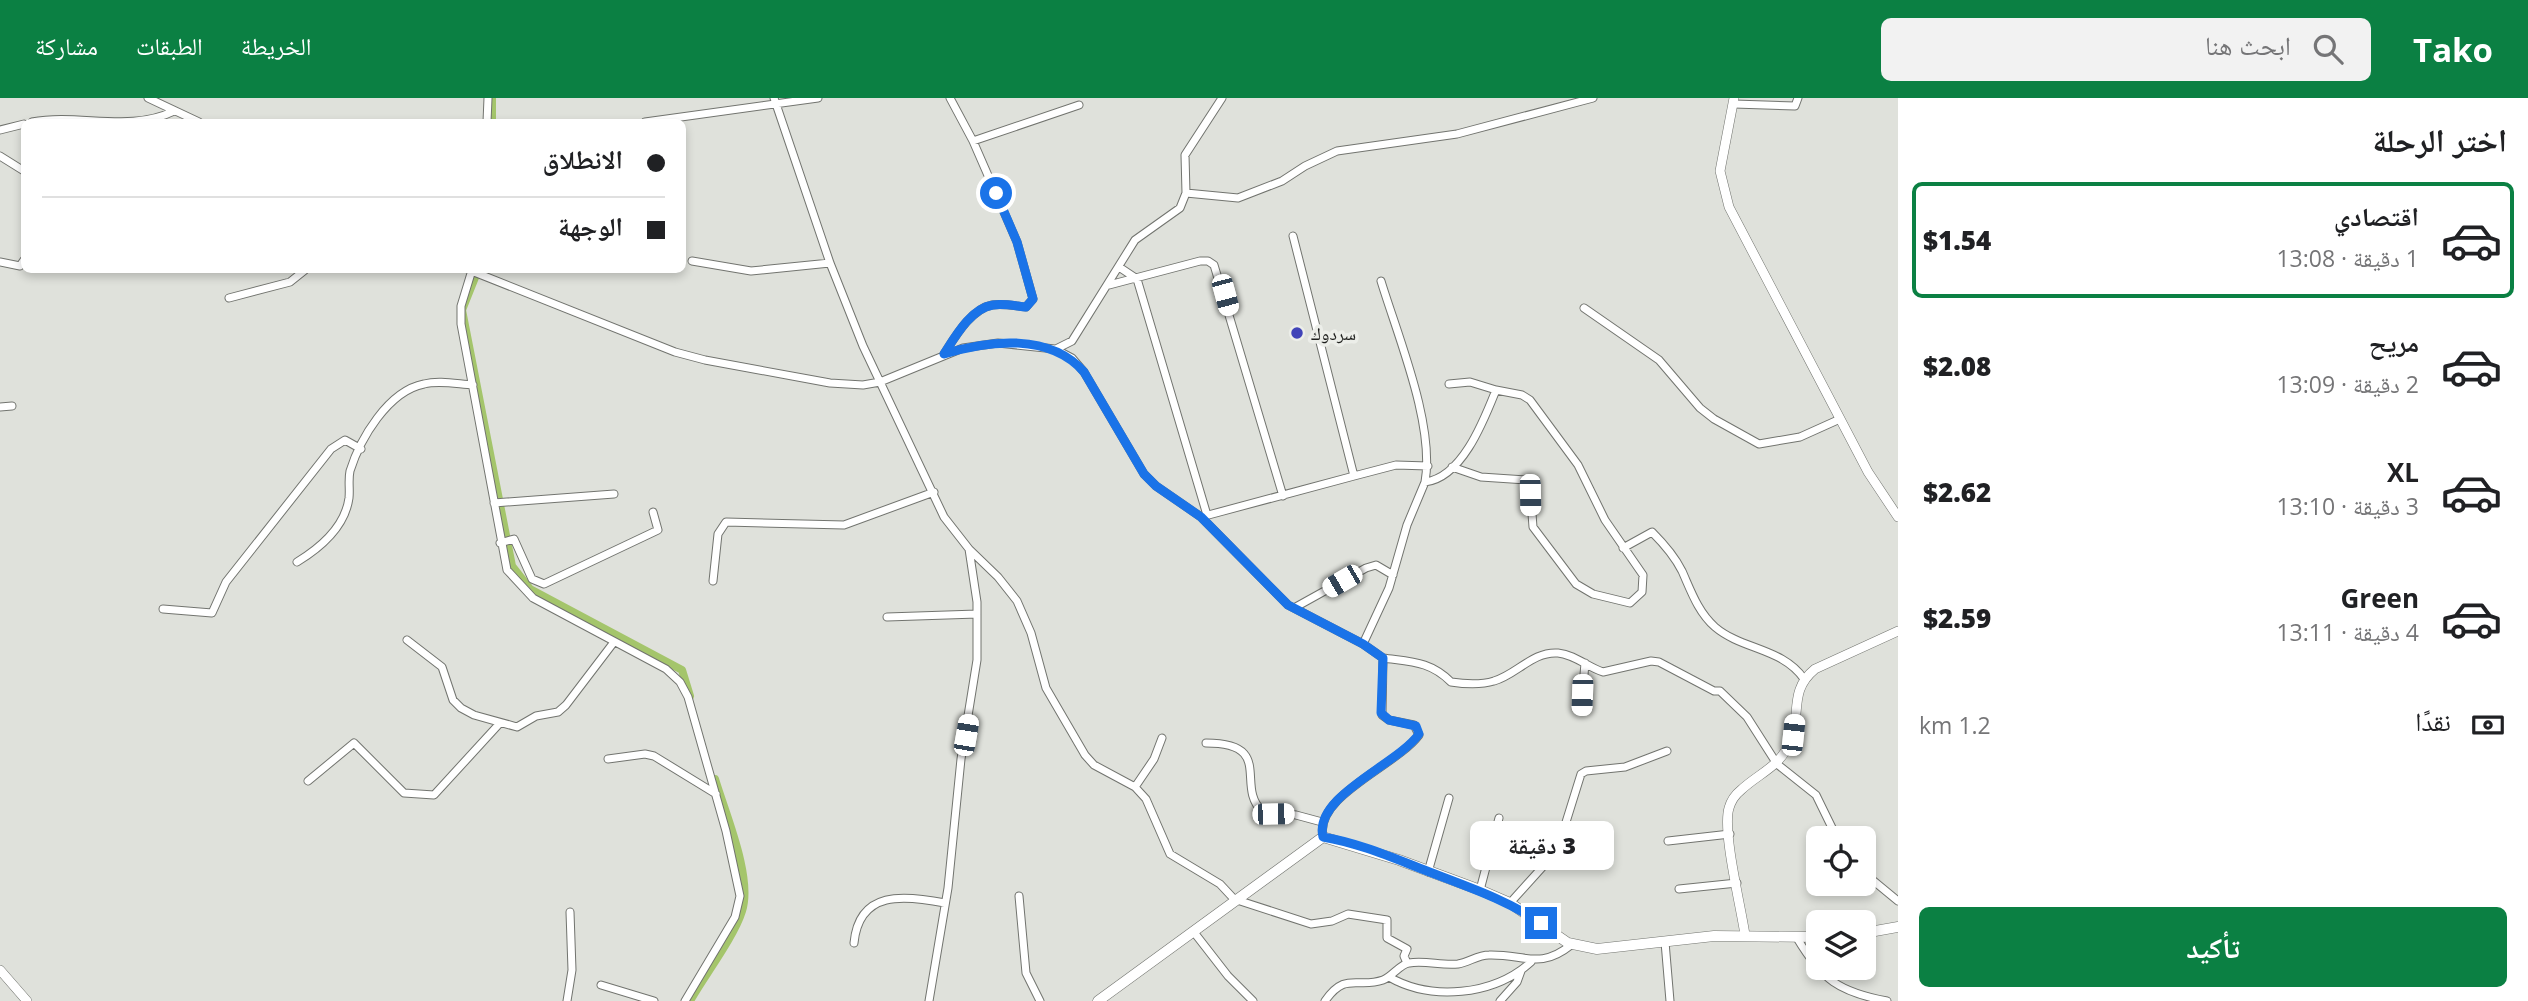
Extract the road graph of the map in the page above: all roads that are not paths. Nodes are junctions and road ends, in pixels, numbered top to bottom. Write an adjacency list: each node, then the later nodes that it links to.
1 (148, 98): 11 (street)
2 (488, 98): 14 (street)
3 (818, 98): 8 (street)
4 (950, 98): 18 (street)
5 (1222, 98): 21 (street)
6 (1594, 98): 21 (street)
7 (1798, 98): 9 (street)
8 (775, 100): 15 (street); 25 (street)
9 (1734, 101): 44 (street)
10 (1079, 105): 18 (street)
11 (174, 111): 12 (street); 13 (street)
12 (152, 119)
13 (193, 119)
14 (487, 119)
15 (663, 119)
16 (21, 125): 17 (street)
17 (0, 130)
18 (973, 141): 37 (street)
19 (0, 156): 20 (street)
20 (21, 170)
21 (1186, 193): 27 (street)
22 (1293, 236): 48 (street)
23 (692, 261): 25 (street)
24 (0, 262): 26 (street)
25 (830, 263): 38 (street)
26 (21, 264)
27 (1119, 267): 31 (street); 33 (street)
28 (301, 273): 34 (street)
29 (470, 273): 40 (street)
30 (478, 273): 38 (street)
31 (1137, 279): 33 (street); 52 (street); 55 (street)
32 (1381, 281): 46 (street)
33 (1109, 285): 36 (street)
34 (229, 298)
35 (1584, 307): 44 (street)
36 (1055, 349): 37 (street); 55 (street)
37 (944, 354): 38 (street)
38 (880, 382): 50 (street)
39 (1449, 384): 41 (street)
40 (472, 385): 45 (street); 53 (street)
41 (1496, 390): 47 (street); 58 (street)
42 (12, 406): 43 (street)
43 (0, 407)
44 (1840, 419): 56 (street)
45 (361, 449): 60 (street); 64 (street)
46 (1428, 466): 48 (street); 49 (street)
47 (1452, 467): 49 (street); 58 (street)
48 (1354, 476): 52 (street)
49 (1425, 482): 61 (street)
50 (934, 492): 59 (street); 62 (street)
51 (614, 494): 53 (street)
52 (1283, 496): 55 (street)
53 (494, 503): 57 (street)
54 (653, 512): 57 (street)
55 (1204, 516): 63 (street)
56 (1898, 517)
57 (500, 543): 69 (street)
58 (1623, 548): 73 (street)
59 (970, 549): 65 (street); 82 (street)
60 (297, 562)
61 (1394, 575): 63 (street); 70 (street)
62 (713, 582)
63 (1294, 608): 70 (street)
64 (163, 609)
65 (977, 614): 66 (street); 100 (street)
66 (887, 617)
67 (1898, 631): 73 (street)
68 (407, 640): 75 (street)
69 (614, 642): 75 (street); 83 (street)
70 (1363, 644): 71 (street)
71 (1383, 658): 72 (street); 86 (street)
72 (1585, 663): 74 (street); 80 (street)
73 (1804, 678): 80 (street)
74 (1581, 710)
75 (500, 723): 81 (street)
76 (1162, 738): 82 (street)
77 (1206, 743): 86 (street)
78 (1667, 751): 99 (street)
79 (608, 759): 83 (street)
80 (1777, 764): 87 (street); 88 (street)
81 (308, 781)
82 (1135, 788): 97 (street)
83 (716, 794): 117 (street)
84 (1449, 798): 91 (street)
85 (1499, 818): 95 (street)
86 (1322, 822): 89 (street)
87 (1831, 826)
88 (1730, 834): 90 (street); 92 (street)
89 (1323, 837): 91 (main road); 97 (main road)
90 (1668, 841)
91 (1429, 872): 95 (main road)
92 (1737, 883): 94 (street); 105 (street)
93 (1876, 883): 98 (street)
94 (1679, 889)
95 (1480, 890): 99 (main road)
96 (1019, 896): 122 (street)
97 (1234, 900): 103 (main road); 112 (street)
98 (1898, 901)
99 (1510, 902): 110 (main road)
100 (945, 903): 109 (street); 121 (street)
101 (570, 912): 119 (street)
102 (1898, 927): 104 (main road)
103 (1193, 931): 123 (main road); 124 (street)
104 (1876, 931)
105 (1745, 935): 106 (main road); 108 (main road)
106 (1797, 938): 107 (main road); 128 (street)
107 (1806, 938)
108 (1665, 942): 110 (main road); 127 (street)
109 (854, 943)
110 (1571, 945): 111 (street)
111 (1531, 961): 112 (street); 114 (street)
112 (1407, 962): 115 (street)
113 (0, 970): 118 (street)
114 (1521, 970): 115 (street); 126 (street)
115 (1389, 977): 125 (street)
116 (601, 985): 120 (street)
117 (688, 1000)
118 (27, 1001)
119 (567, 1001)
120 (654, 1001)
121 (929, 1001)
122 (1040, 1001)
123 (1098, 1001)
124 (1253, 1001)
125 (1325, 1001)
126 (1500, 1001)
127 (1670, 1001)
128 (1887, 1001)

